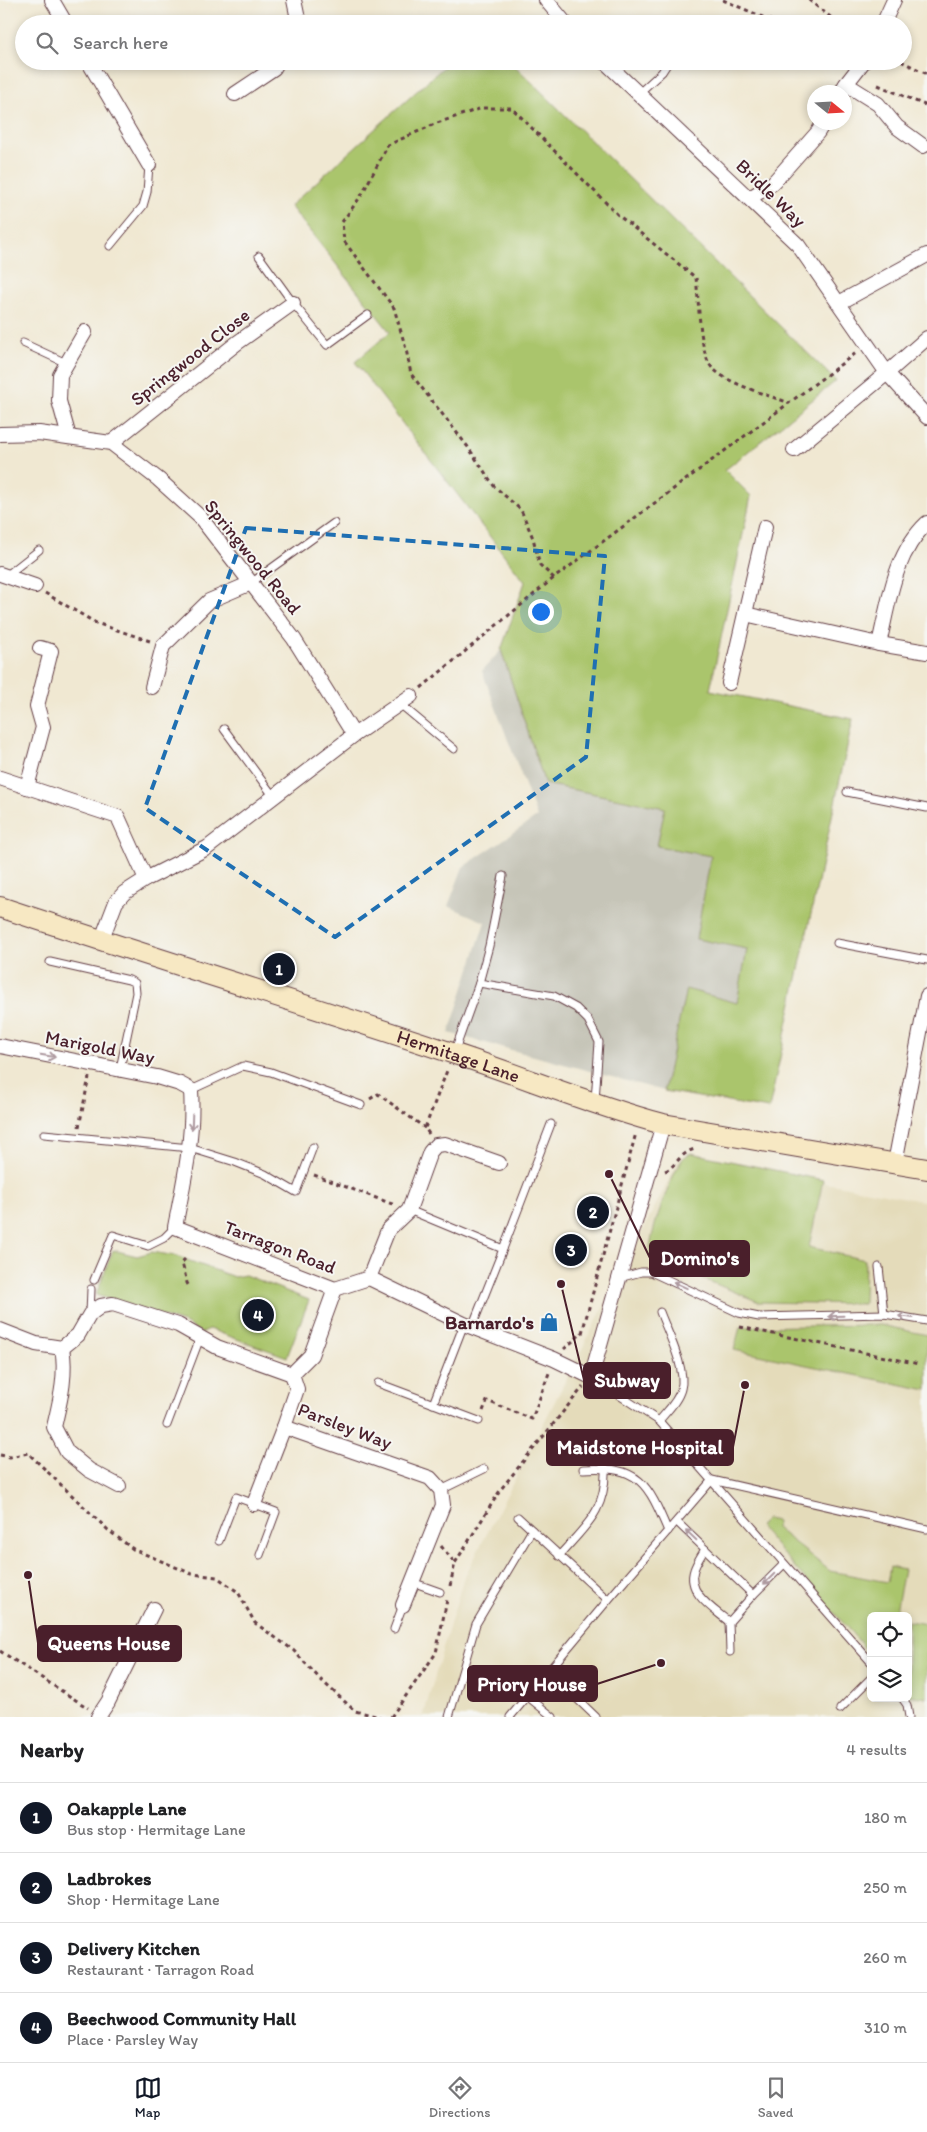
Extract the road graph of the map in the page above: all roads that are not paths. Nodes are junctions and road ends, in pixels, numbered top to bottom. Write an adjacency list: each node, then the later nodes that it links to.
1 (52, 0): 5 (street)
2 (294, 0): 6 (street)
3 (546, 0): 7 (street)
4 (894, 0): 8 (street)
5 (61, 15)
6 (297, 15)
7 (558, 15)
8 (887, 15)
9 (93, 70): 20 (street)
10 (271, 70): 16 (street)
11 (613, 70): 17 (street, Bridle Way)
12 (663, 70): 17 (lane)
13 (857, 70): 14 (street)
14 (846, 85)
15 (852, 92): 19 (street)
16 (235, 94)
17 (637, 94): 21 (street, Bridle Way)
18 (819, 130): 21 (street)
19 (923, 146)
20 (150, 165): 22 (lane)
21 (750, 198): 26 (street, Bridle Way)
22 (110, 246)
23 (927, 255): 26 (street)
24 (259, 256): 25 (lane)
25 (293, 303): 27 (lane); 36 (street, Springwood Close)
26 (839, 303): 32 (street, Bridle Way)
27 (368, 315)
28 (84, 332): 31 (street)
29 (927, 338): 32 (street)
30 (23, 344): 31 (lane)
31 (66, 364): 35 (street)
32 (890, 376): 33 (street, Bridle Way); 37 (street)
33 (927, 417)
34 (0, 434): 35 (street, Springwood Road)
35 (68, 437): 36 (street, Springwood Road)
36 (111, 443): 43 (street, Springwood Road)
37 (794, 450)
38 (334, 523): 43 (lane)
39 (927, 523): 46 (street)
40 (765, 527): 45 (street)
41 (39, 550): 42 (lane)
42 (3, 575): 44 (street)
43 (252, 583): 50 (street); 53 (street, Springwood Road)
44 (35, 586)
45 (745, 614): 46 (street); 49 (street)
46 (879, 644): 48 (street)
47 (40, 648): 56 (street)
48 (927, 652)
49 (729, 683)
50 (152, 687)
51 (406, 700): 53 (street); 54 (lane)
52 (224, 729): 58 (lane)
53 (354, 734): 58 (street)
54 (454, 749)
55 (0, 778): 56 (street)
56 (27, 786): 61 (street)
57 (847, 792): 59 (lane)
58 (274, 798): 61 (street)
59 (927, 808)
60 (503, 876): 67 (lane)
61 (146, 879): 63 (street)
62 (0, 907): 63 (main road, Hermitage Lane)
63 (102, 941): 70 (main road, Hermitage Lane)
64 (837, 943): 65 (lane)
65 (927, 960)
66 (50, 962): 71 (lane)
67 (480, 983): 70 (lane); 73 (lane)
68 (927, 996): 81 (street)
69 (0, 1046): 71 (street, Marigold Way, one-way to 71)
70 (454, 1053): 73 (main road, Hermitage Lane)
71 (120, 1068): 72 (street, Marigold Way)
72 (191, 1090): 74 (lane); 79 (street, one-way to 79)
73 (594, 1104): 76 (main road, Hermitage Lane)
74 (360, 1105)
75 (551, 1124): 85 (lane)
76 (663, 1124): 81 (main road, Hermitage Lane); 88 (street)
77 (44, 1134): 79 (lane)
78 (313, 1147): 79 (lane)
79 (190, 1148): 84 (street)
80 (499, 1163): 83 (street)
81 (895, 1163): 82 (main road, Hermitage Lane)
82 (927, 1169)
83 (408, 1210): 85 (lane); 87 (street)
84 (175, 1227): 89 (lane); 91 (street, Tarragon Road)
85 (502, 1249): 96 (lane)
86 (879, 1267): 94 (lane)
87 (369, 1278): 91 (street, Tarragon Road); 96 (street)
88 (619, 1278): 94 (lane, one-way to 88); 101 (street)
89 (94, 1280)
90 (91, 1289): 93 (lane)
91 (335, 1290): 100 (street)
92 (660, 1312): 105 (lane)
93 (90, 1314): 98 (street, Parsley Way); 99 (street)
94 (884, 1314): 95 (lane, one-way to 94)
95 (927, 1321)
96 (468, 1325): 101 (street); 103 (lane)
97 (0, 1330): 99 (street)
98 (200, 1338): 100 (street, Parsley Way); 106 (lane)
99 (62, 1348): 112 (street)
100 (292, 1374): 107 (street, Parsley Way)
101 (591, 1377): 105 (lane)
102 (378, 1383): 103 (lane)
103 (433, 1404): 104 (lane)
104 (479, 1421)
105 (659, 1421): 111 (lane)
106 (167, 1425)
107 (284, 1427): 113 (street, Parsley Way); 114 (street)
108 (605, 1467): 110 (lane); 119 (lane); 123 (lane)
109 (484, 1469): 113 (lane)
110 (583, 1469)
111 (712, 1480): 116 (lane); 117 (lane); 124 (lane)
112 (119, 1486)
113 (441, 1490): 125 (street)
114 (254, 1504): 120 (lane); 122 (lane)
115 (518, 1517): 118 (lane)
116 (677, 1522): 119 (lane); 121 (lane, one-way to 116)
117 (927, 1529)
118 (532, 1530): 123 (lane); 141 (lane)
119 (668, 1531): 128 (lane)
120 (219, 1541)
121 (705, 1549): 127 (lane); 131 (lane)
122 (260, 1555)
123 (559, 1556): 128 (lane)
124 (784, 1564): 127 (lane, one-way to 127); 134 (lane)
125 (412, 1582): 126 (lane); 129 (street)
126 (440, 1592)
127 (753, 1595): 131 (lane)
128 (608, 1600): 135 (lane)
129 (403, 1605): 132 (lane)
130 (154, 1609): 140 (street)
131 (729, 1622): 133 (lane)
132 (394, 1629)
133 (730, 1652)
134 (867, 1657)
135 (548, 1671): 137 (lane); 144 (lane)
136 (867, 1682): 139 (lane)
137 (527, 1696): 142 (lane); 143 (lane)
138 (904, 1702): 145 (lane)
139 (840, 1709)
140 (98, 1716)
141 (449, 1717)
142 (510, 1717)
143 (553, 1717)
144 (596, 1717)
145 (909, 1717)

